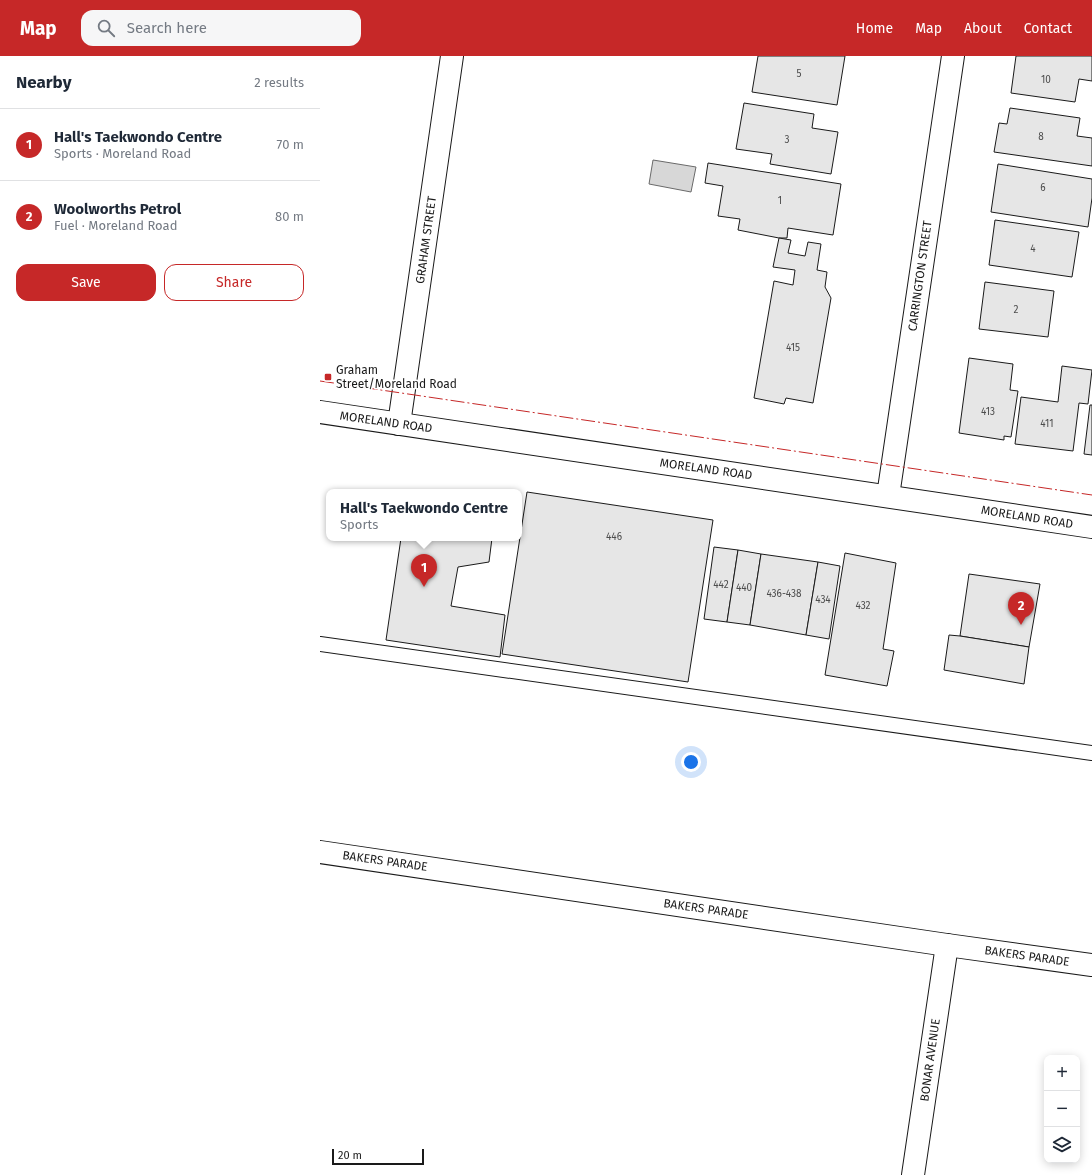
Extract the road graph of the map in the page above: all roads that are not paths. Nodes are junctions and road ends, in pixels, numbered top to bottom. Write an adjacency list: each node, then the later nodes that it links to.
1 (452, 56): 4 (street, GRAHAM STREET)
2 (953, 56): 5 (street, CARRINGTON STREET)
3 (320, 412): 4 (street, MORELAND ROAD)
4 (399, 424): 5 (street, MORELAND ROAD)
5 (888, 496): 6 (street, MORELAND ROAD)
6 (1092, 527)
7 (320, 644): 8 (lane)
8 (1092, 753)
9 (320, 852): 10 (street, BAKERS PARADE)
10 (947, 944): 11 (street, BAKERS PARADE); 12 (street, BONAR AVENUE)
11 (1092, 965)
12 (914, 1175)

